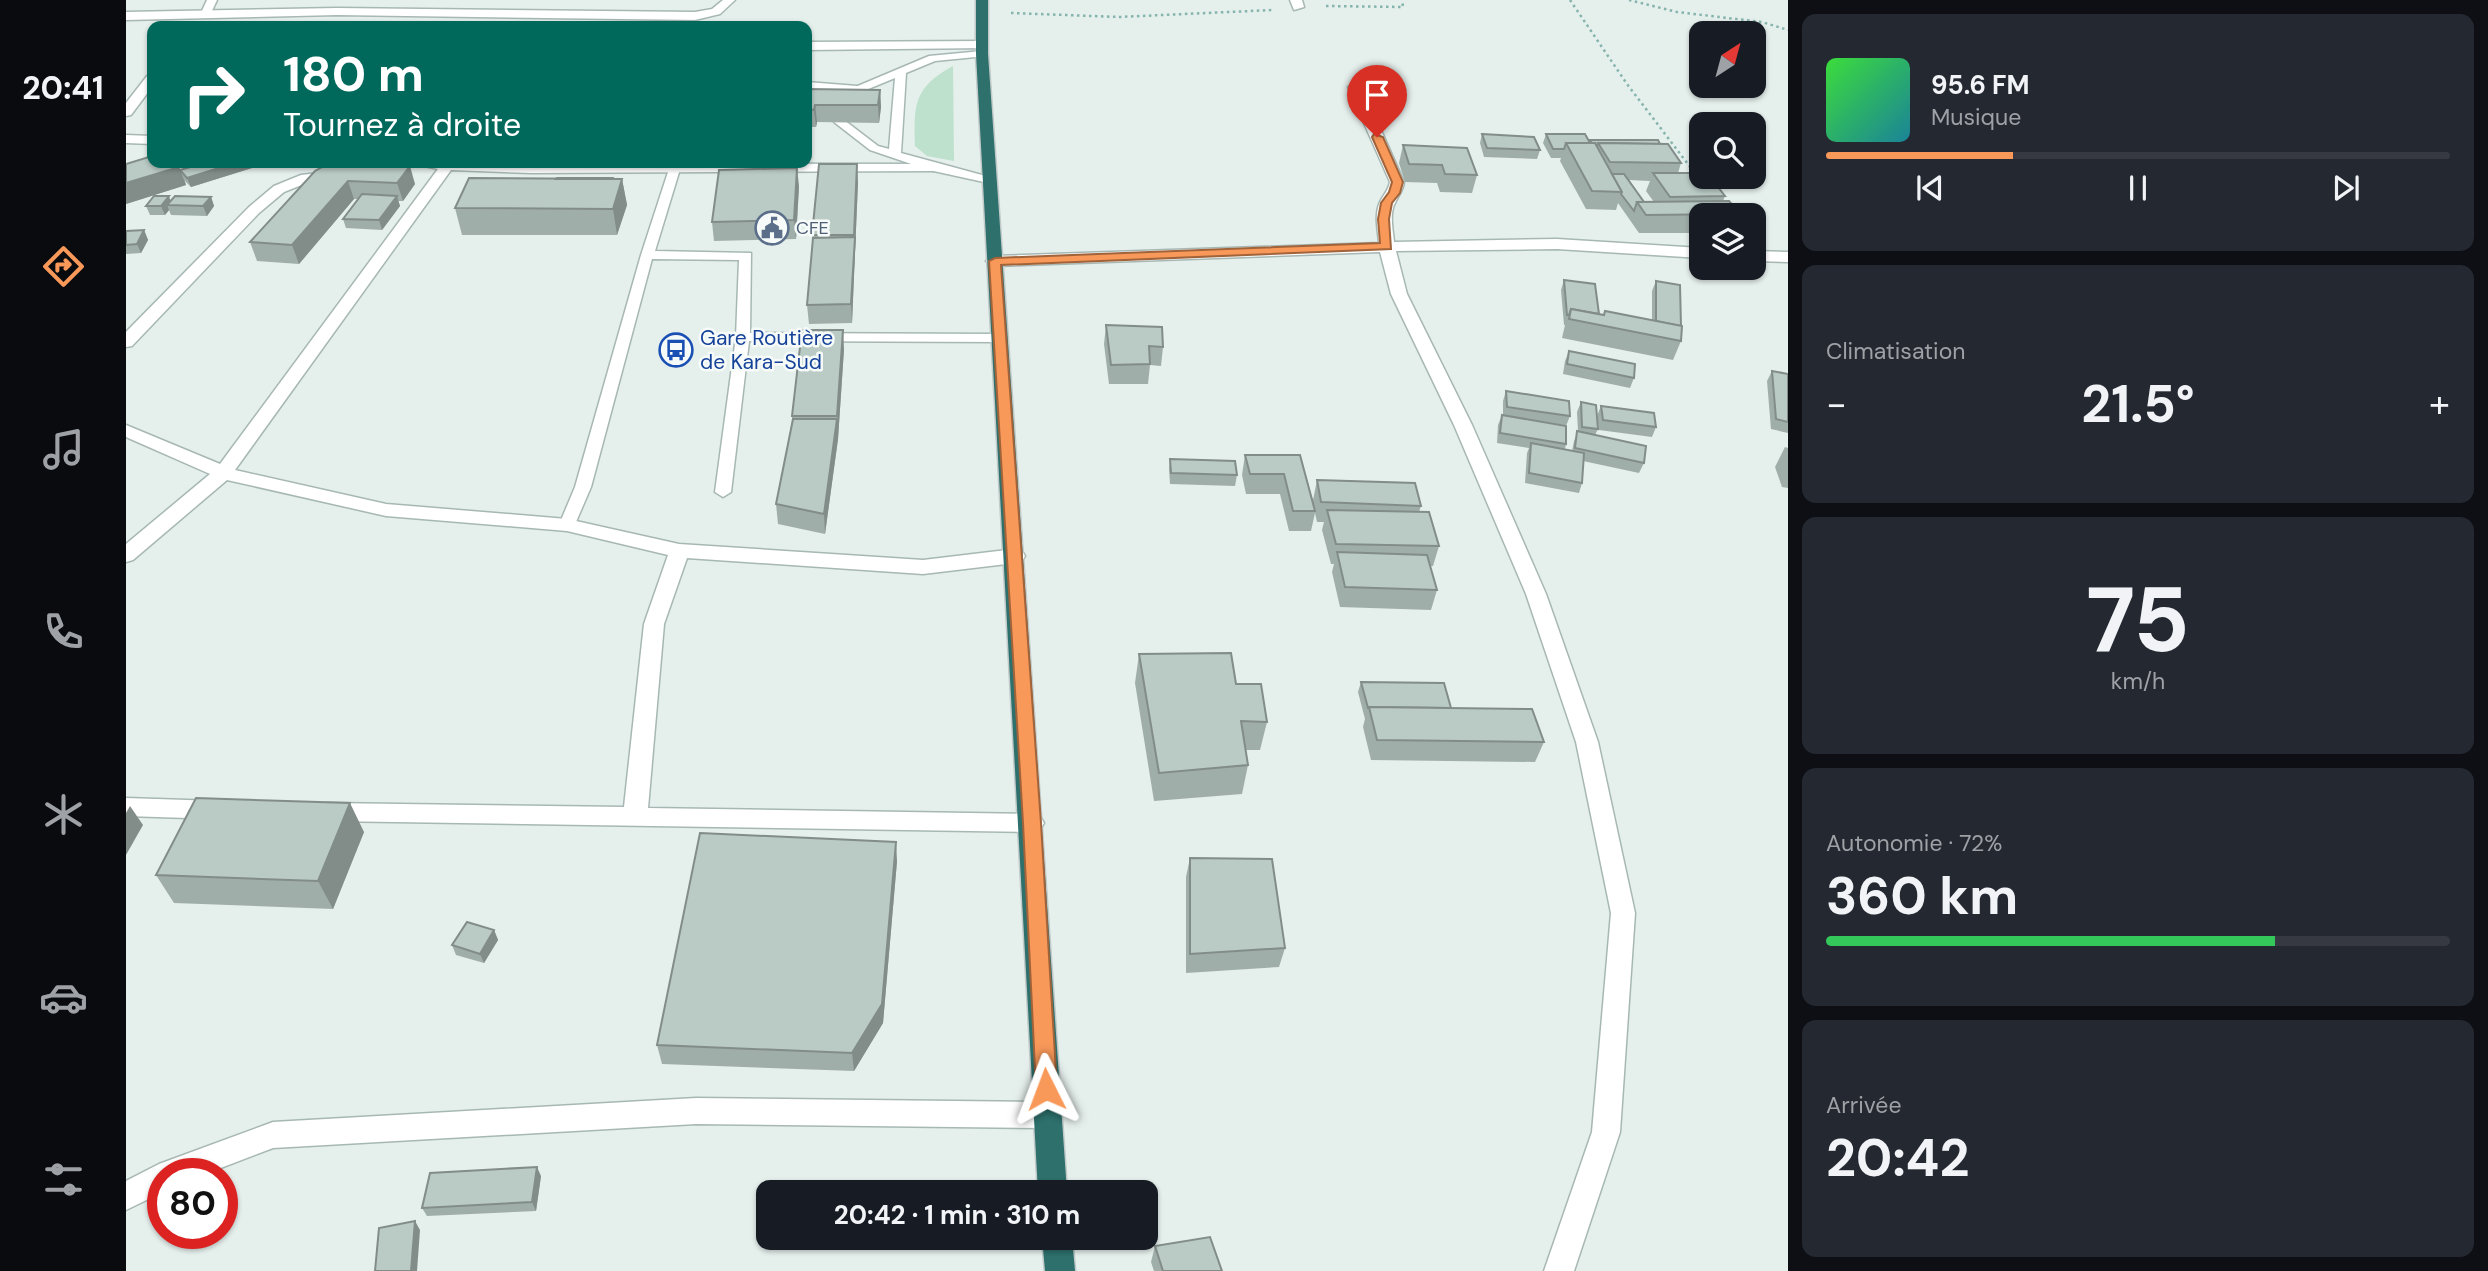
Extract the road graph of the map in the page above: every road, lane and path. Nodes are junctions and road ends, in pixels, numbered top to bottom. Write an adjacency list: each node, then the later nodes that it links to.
1 (212, 0): 8 (lane)
2 (729, 0): 11 (street)
3 (1402, 0): 6 (path)
4 (1570, 0): 26 (path)
5 (1629, 0): 12 (path)
6 (1297, 4): 7 (path)
7 (982, 6): 14 (highway)
8 (205, 13): 9 (street); 10 (street); 11 (street)
9 (126, 16)
10 (199, 21)
11 (709, 21)
12 (1788, 30)
13 (812, 46): 14 (street)
14 (982, 50): 15 (lane); 36 (highway)
15 (901, 71): 19 (lane); 25 (lane)
16 (147, 85): 21 (street)
17 (812, 86): 19 (street)
18 (1355, 87): 37 (street)
19 (857, 90): 20 (lane)
20 (837, 107)
21 (126, 112)
22 (840, 122): 25 (lane)
23 (126, 139): 24 (street)
24 (147, 139)
25 (895, 153): 27 (lane)
26 (1689, 166)
27 (933, 167): 31 (street); 36 (lane)
28 (470, 168): 32 (street)
29 (627, 168): 33 (street)
30 (804, 168): 33 (street)
31 (812, 168)
32 (438, 169): 35 (street); 47 (street)
33 (674, 169): 39 (lane)
34 (350, 175): 45 (street)
35 (413, 177)
36 (989, 181): 42 (highway)
37 (1387, 247): 38 (street); 42 (street); 65 (street)
38 (1689, 252)
39 (647, 254): 43 (lane); 49 (lane)
40 (1766, 256): 41 (street)
41 (1788, 257)
42 (995, 261): 44 (highway)
43 (743, 337): 44 (lane); 48 (lane)
44 (1000, 338): 52 (highway)
45 (126, 342)
46 (126, 430): 47 (street)
47 (223, 473): 49 (street); 51 (street)
48 (723, 492)
49 (567, 525): 50 (street)
50 (679, 551): 52 (street); 56 (street)
51 (126, 555)
52 (1015, 556): 57 (highway)
53 (126, 807): 54 (street)
54 (236, 810)
55 (305, 811): 56 (street)
56 (635, 817): 57 (street)
57 (1032, 823): 58 (highway)
58 (1048, 1115): 59 (street); 60 (highway)
59 (212, 1158)
60 (1053, 1180)
61 (147, 1185): 62 (street)
62 (126, 1196)
63 (1058, 1250): 64 (highway)
64 (1060, 1271)
65 (1559, 1271)

